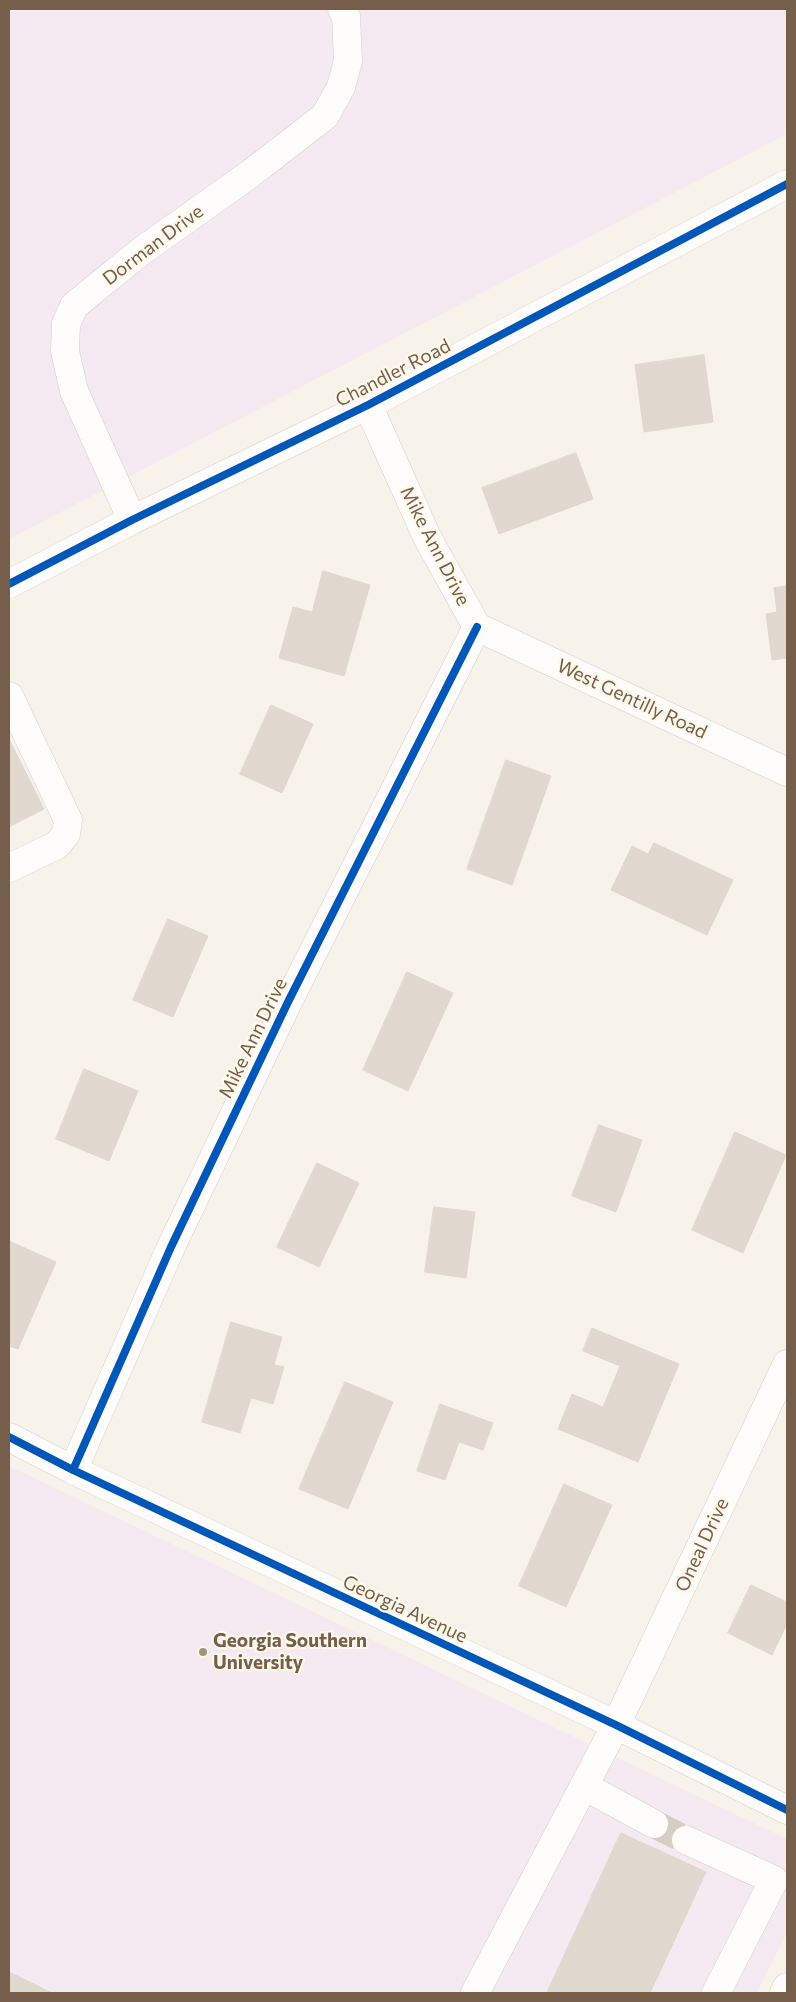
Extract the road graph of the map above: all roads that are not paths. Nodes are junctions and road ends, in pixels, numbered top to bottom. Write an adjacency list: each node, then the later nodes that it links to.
1 (342, 9): 4 (street, Dorman Drive)
2 (787, 184): 3 (street, Chandler Road)
3 (368, 405): 4 (street, Chandler Road); 6 (street, Mike Ann Drive)
4 (132, 520): 5 (street, Chandler Road)
5 (9, 584)
6 (477, 627): 8 (street, West Gentilly Road); 12 (street, Mike Ann Drive)
7 (9, 696): 9 (street)
8 (787, 772)
9 (9, 868)
10 (787, 1364): 13 (street, Oneal Drive)
11 (9, 1437): 12 (street, Georgia Avenue)
12 (73, 1470): 13 (street, Georgia Avenue)
13 (616, 1725): 14 (street, Oneal Drive); 15 (street, Georgia Avenue)
14 (584, 1786): 16 (street); 19 (street, Oneal Drive)
15 (787, 1810)
16 (654, 1824)
17 (686, 1840): 20 (street)
18 (787, 1986): 21 (street)
19 (475, 1993)
20 (716, 1993)
21 (784, 1993)

